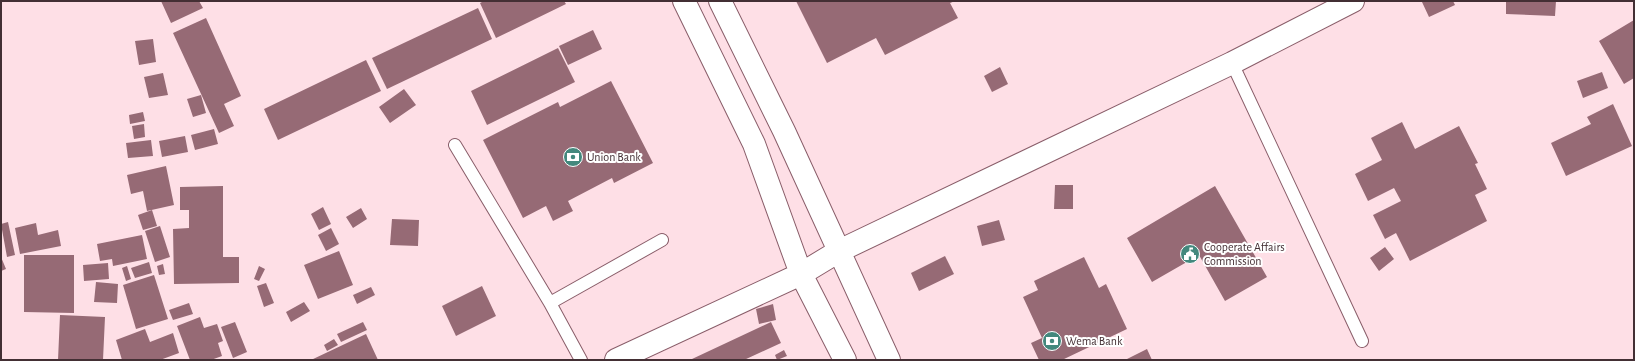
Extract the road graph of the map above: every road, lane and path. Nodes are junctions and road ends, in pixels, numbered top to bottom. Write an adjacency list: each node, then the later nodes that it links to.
1 (684, 1): 8 (street)
2 (720, 1): 7 (street)
3 (1353, 1): 4 (street)
4 (1232, 63): 7 (street); 10 (lane)
5 (454, 144): 9 (lane)
6 (662, 240): 9 (lane)
7 (839, 251): 8 (street); 14 (street)
8 (801, 274): 12 (street); 13 (street)
9 (550, 303): 11 (lane)
10 (1362, 341)
11 (581, 360)
12 (616, 360)
13 (845, 360)
14 (890, 360)

